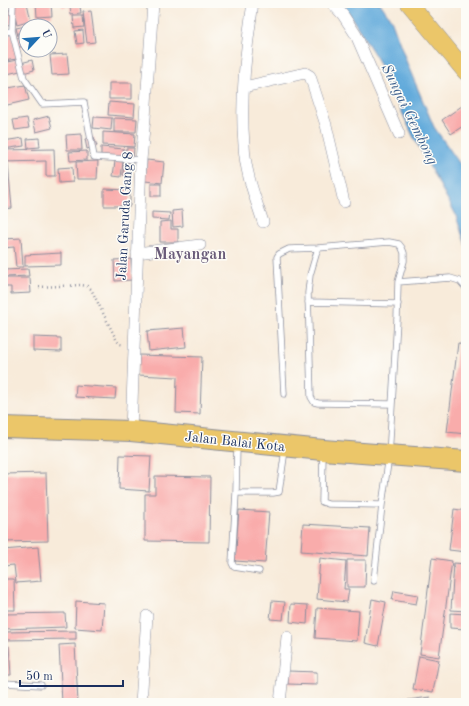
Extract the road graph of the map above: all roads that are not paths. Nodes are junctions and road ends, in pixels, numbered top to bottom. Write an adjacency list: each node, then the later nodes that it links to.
1 (13, 3): 6 (lane)
2 (153, 3): 11 (street, Jalan Garuda Gang 8)
3 (253, 3): 9 (street)
4 (332, 3): 10 (street)
5 (409, 3): 8 (main road)
6 (12, 31): 7 (lane); 11 (lane)
7 (3, 32)
8 (466, 72)
9 (244, 87): 12 (street); 13 (street)
10 (399, 134)
11 (141, 160): 16 (street, Jalan Garuda Gang 8)
12 (344, 202)
13 (263, 222)
14 (200, 245): 16 (street)
15 (318, 248): 17 (lane); 19 (lane); 21 (lane)
16 (137, 253): 24 (street, Jalan Garuda Gang 8)
17 (398, 282): 18 (lane); 20 (lane)
18 (466, 288)
19 (308, 302): 20 (lane); 22 (lane)
20 (398, 304): 22 (lane)
21 (284, 394)
22 (392, 404): 28 (lane)
23 (3, 427): 24 (highway, Jalan Balai Kota)
24 (131, 431): 25 (highway, Jalan Balai Kota)
25 (237, 441): 26 (highway, Jalan Balai Kota); 30 (lane)
26 (285, 446): 27 (highway, Jalan Balai Kota); 30 (lane)
27 (323, 450): 28 (highway, Jalan Balai Kota); 31 (lane)
28 (389, 456): 29 (highway, Jalan Balai Kota); 31 (lane)
29 (466, 461)
30 (236, 493): 32 (lane)
31 (382, 505): 33 (lane)
32 (259, 571)
33 (374, 581)
34 (147, 616): 38 (street)
35 (287, 637): 39 (street)
36 (3, 683): 37 (lane)
37 (41, 685)
38 (140, 703)
39 (280, 703)

